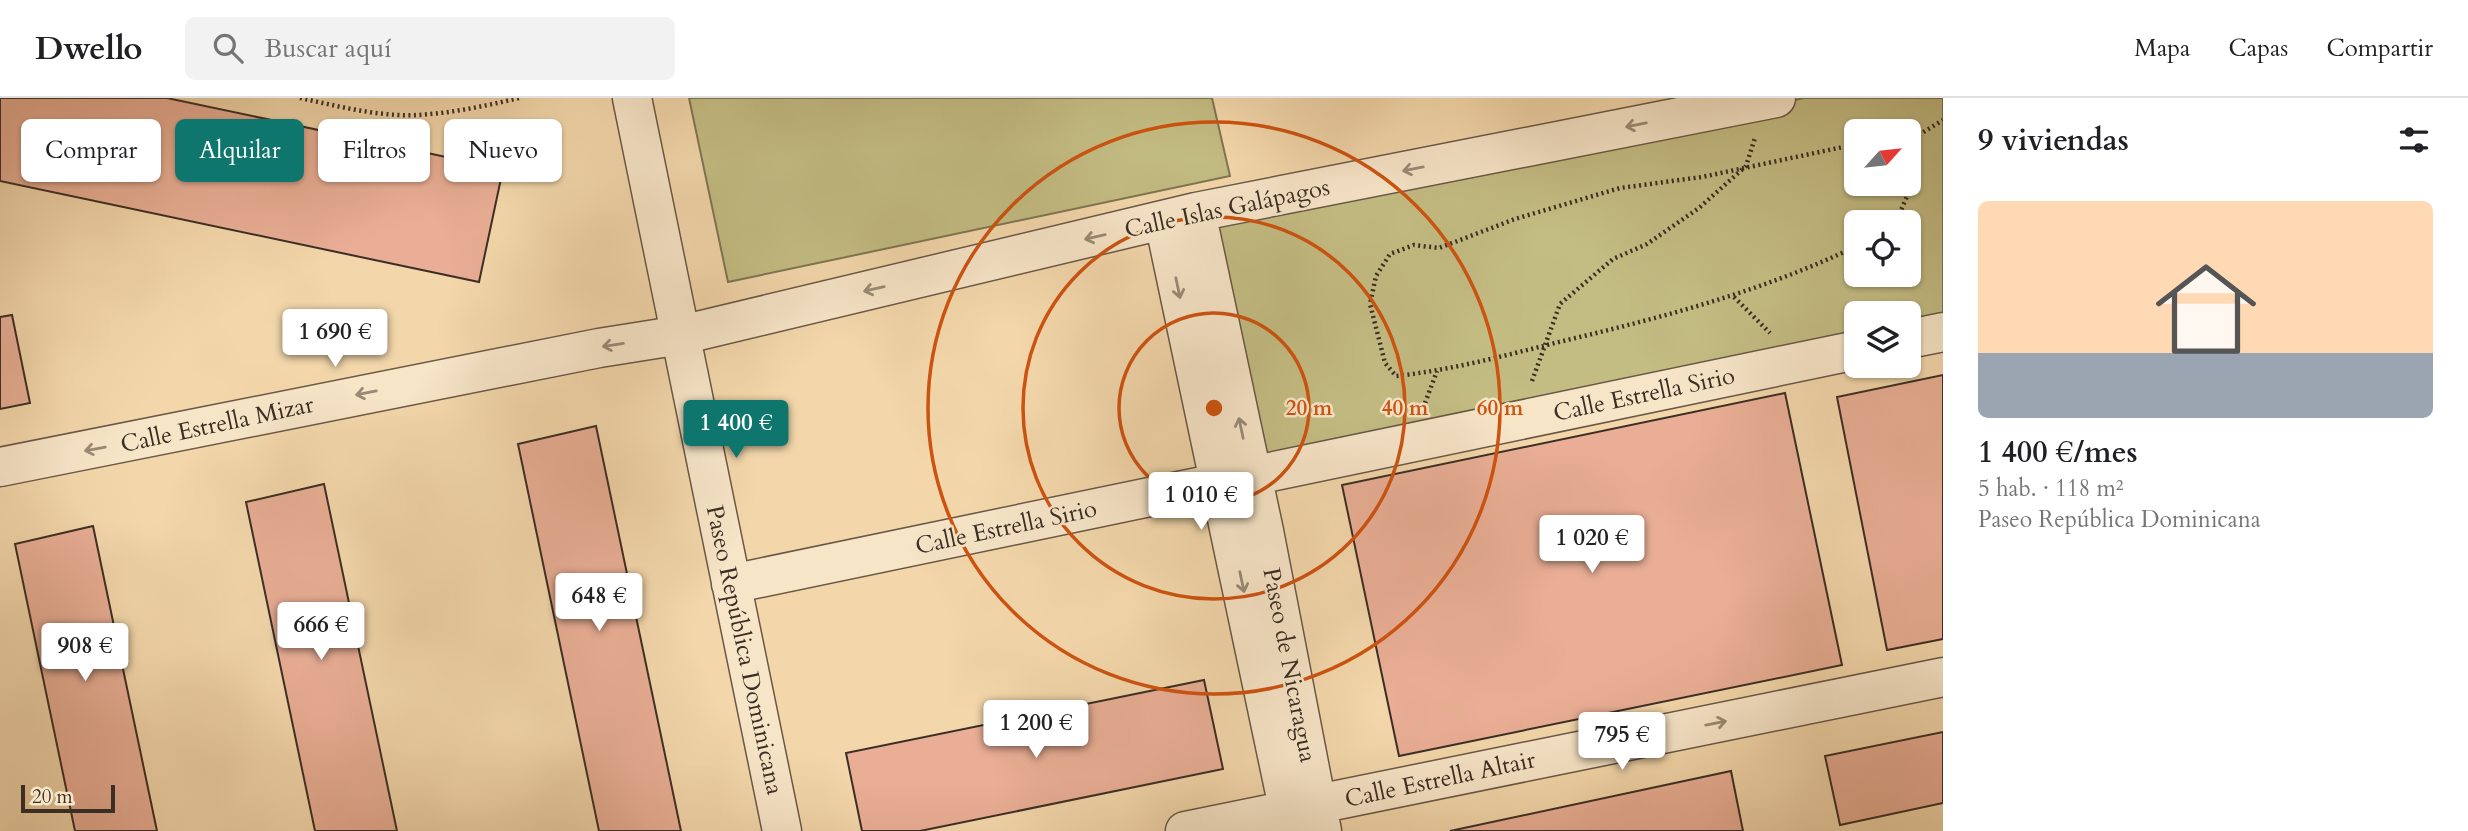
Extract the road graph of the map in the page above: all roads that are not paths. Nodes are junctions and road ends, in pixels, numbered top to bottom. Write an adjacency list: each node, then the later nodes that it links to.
1 (632, 98): 5 (street, Paseo República Dominicana)
2 (1766, 114): 3 (street, Calle Islas Galápagos, one-way to 3)
3 (1180, 217): 5 (street, Calle Islas Galápagos, one-way to 5); 9 (street, Paseo de Nicaragua)
4 (1943, 332): 6 (street)
5 (681, 335): 8 (street, Calle Estrella Mizar, one-way to 8); 10 (street, Paseo República Dominicana)
6 (1921, 337)
7 (1844, 353): 9 (street, Calle Estrella Sirio)
8 (0, 467)
9 (1236, 479): 10 (street, Calle Estrella Sirio); 12 (street, Paseo de Nicaragua)
10 (731, 584): 13 (street, Paseo República Dominicana)
11 (1943, 677): 12 (street, Calle Estrella Altair, one-way to 11)
12 (1305, 819): 14 (street, Calle Estrella Altair)
13 (782, 831)
14 (1185, 831)

